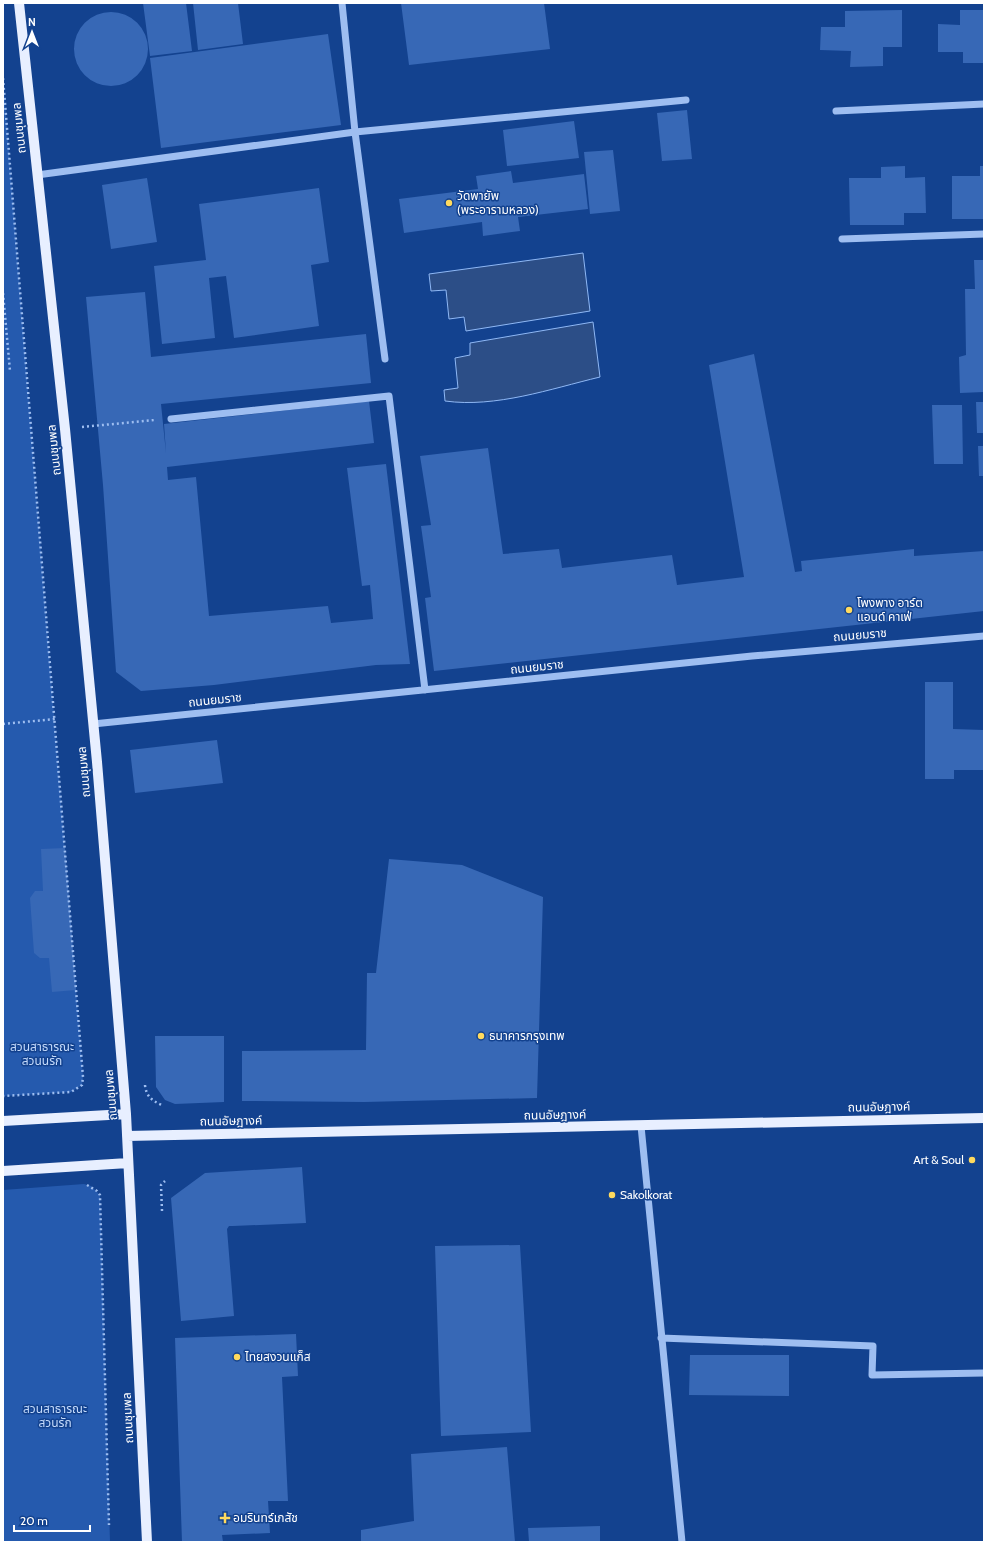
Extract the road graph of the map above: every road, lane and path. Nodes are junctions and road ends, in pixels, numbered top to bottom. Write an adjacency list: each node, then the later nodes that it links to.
1 (19, 3): 8 (main road, ถนนชุมพล)
2 (342, 3): 7 (street)
3 (3, 78): 18 (path)
4 (686, 100): 7 (street)
5 (984, 104): 6 (street)
6 (836, 111)
7 (355, 132): 8 (street); 12 (street)
8 (37, 175): 15 (main road, ถนนชุมพล)
9 (984, 234): 10 (street)
10 (842, 239)
11 (3, 293): 13 (path)
12 (385, 359)
13 (10, 371)
14 (171, 419): 15 (path); 17 (street)
15 (65, 429): 20 (main road, ถนนชุมพล)
16 (984, 636): 17 (street, ถนนยมราช)
17 (425, 690): 20 (street, ถนนยมราช)
18 (55, 719): 19 (path); 22 (path)
19 (3, 724)
20 (94, 724): 24 (main road, ถนนชุมพล)
21 (145, 1085): 23 (path)
22 (3, 1096)
23 (162, 1105)
24 (126, 1114): 26 (main road); 28 (main road, ถนนชุมพล)
25 (984, 1118): 27 (main road, ถนนอัษฎางค์)
26 (3, 1121)
27 (640, 1126): 28 (main road, ถนนอัษฎางค์); 34 (street)
28 (127, 1136): 29 (main road, ถนนชุมพล)
29 (128, 1163): 30 (main road); 37 (main road, ถนนชุมพล)
30 (3, 1171)
31 (165, 1181): 33 (path)
32 (84, 1184): 36 (path)
33 (162, 1210)
34 (661, 1338): 35 (street); 38 (street)
35 (984, 1373)
36 (109, 1525)
37 (147, 1542)
38 (682, 1542)

